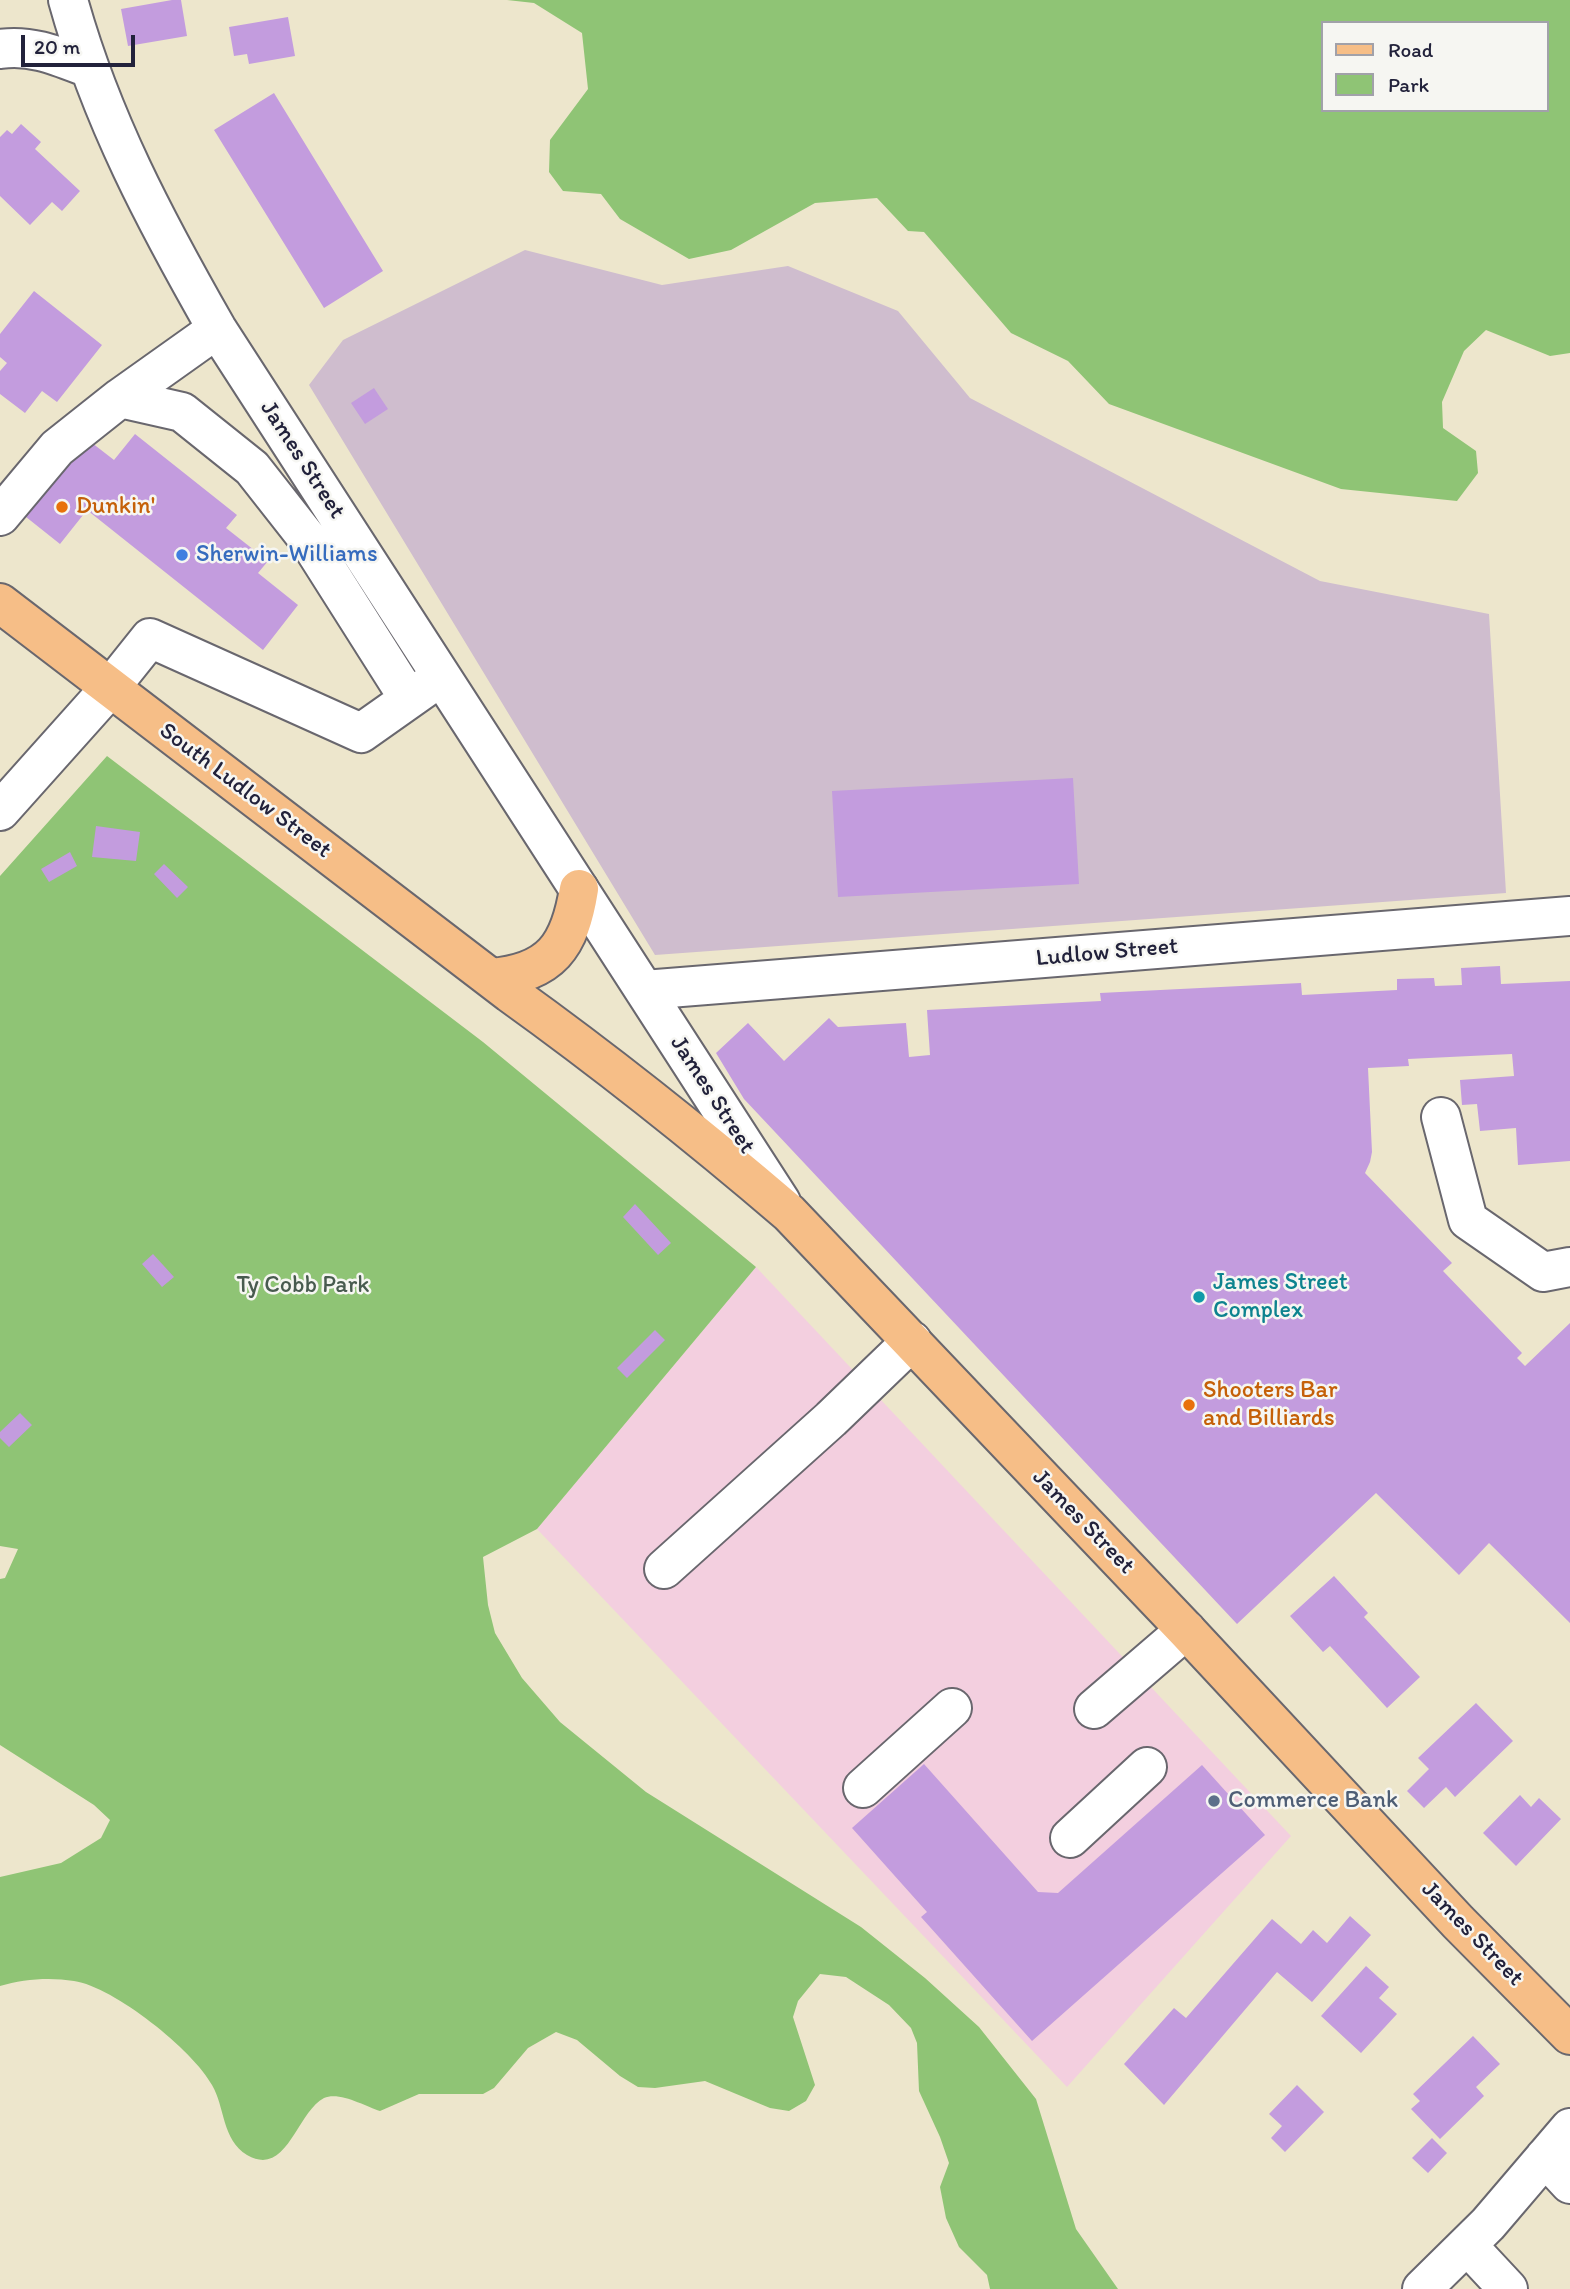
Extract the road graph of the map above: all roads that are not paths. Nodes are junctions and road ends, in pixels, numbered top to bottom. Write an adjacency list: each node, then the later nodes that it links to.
1 (68, 0): 3 (street, James Street)
2 (0, 49): 3 (street)
3 (89, 68): 4 (street, James Street)
4 (217, 329): 5 (street); 8 (street, James Street)
5 (120, 398): 6 (street); 10 (street)
6 (0, 516)
7 (0, 603): 9 (main road, South Ludlow Street)
8 (442, 677): 10 (street); 12 (street, James Street)
9 (110, 688): 10 (street); 11 (street); 14 (main road, South Ludlow Street)
10 (409, 699)
11 (0, 811)
12 (579, 889): 14 (main road); 15 (street, James Street)
13 (1570, 916): 15 (street, Ludlow Street)
14 (491, 978): 17 (main road, South Ludlow Street)
15 (644, 989): 17 (street, James Street)
16 (1441, 1116): 18 (street)
17 (789, 1213): 19 (main road, James Street)
18 (1570, 1267)
19 (912, 1341): 20 (street); 21 (main road, James Street)
20 (664, 1569)
21 (1186, 1630): 23 (street); 27 (main road, James Street)
22 (952, 1708): 25 (street)
23 (1094, 1709)
24 (1147, 1767): 26 (street)
25 (863, 1788)
26 (1070, 1838)
27 (1570, 2035)
28 (1570, 2128): 29 (street)
29 (1557, 2171): 30 (street)
30 (1467, 2245): 31 (street); 32 (street)
31 (1422, 2289)
32 (1508, 2289)

